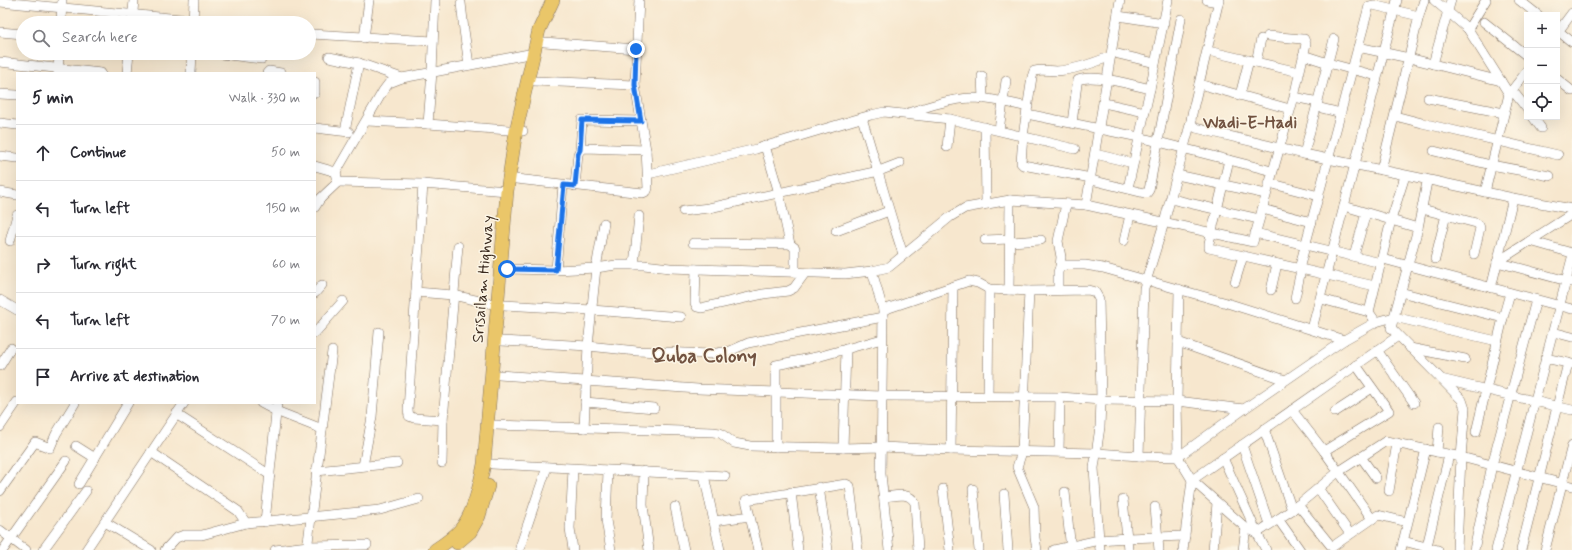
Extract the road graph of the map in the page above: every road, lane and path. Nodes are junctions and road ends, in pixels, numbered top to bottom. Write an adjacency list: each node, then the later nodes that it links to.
1 (134, 0): 27 (street)
2 (194, 0): 28 (street)
3 (369, 0): 40 (street)
4 (435, 0): 42 (street)
5 (553, 0): 48 (highway, Srisailam Highway)
6 (562, 0): 43 (highway, Srisailam Highway)
7 (639, 0): 46 (street)
8 (1120, 0): 29 (street)
9 (1168, 0): 33 (street)
10 (1207, 0): 17 (street)
11 (1396, 0): 21 (street)
12 (1424, 0): 30 (street)
13 (1434, 0): 22 (street)
14 (1451, 0): 22 (street)
15 (1486, 0): 35 (street)
16 (1519, 0): 23 (street)
17 (1218, 1): 47 (street)
18 (0, 2): 20 (street)
19 (461, 3): 64 (street)
20 (62, 4): 25 (street); 26 (street)
21 (1394, 10): 30 (street); 45 (street); 49 (street)
22 (1448, 12): 35 (street); 63 (street)
23 (1534, 12)
24 (1572, 13): 34 (street)
25 (61, 16)
26 (118, 16)
27 (132, 16)
28 (193, 16)
29 (1118, 16): 33 (street); 51 (street)
30 (1419, 16): 54 (street)
31 (1181, 20): 124 (street)
32 (1484, 22): 50 (street)
33 (1164, 23): 61 (street)
34 (1560, 28)
35 (1468, 29): 79 (street)
36 (0, 32): 37 (street)
37 (16, 33)
38 (316, 34): 40 (street)
39 (1560, 34): 44 (street)
40 (364, 38): 42 (street)
41 (1334, 39): 62 (street)
42 (433, 41): 70 (street)
43 (544, 42): 46 (street); 78 (highway, Srisailam Highway)
44 (1572, 42)
45 (1358, 47): 49 (street); 65 (street)
46 (636, 49): 82 (street)
47 (1208, 51): 58 (street); 81 (street)
48 (534, 53): 64 (street); 119 (highway, Srisailam Highway)
49 (1383, 53): 54 (street); 74 (street)
50 (1524, 54)
51 (1115, 55): 61 (street); 76 (street); 97 (street)
52 (1303, 55): 58 (street); 62 (street); 71 (street)
53 (329, 57): 60 (street)
54 (1409, 58): 63 (street); 102 (street)
55 (59, 60): 66 (street)
56 (128, 60): 68 (street)
57 (192, 60): 69 (street)
58 (1252, 61): 71 (street); 88 (street)
59 (0, 62): 66 (street)
60 (359, 63): 75 (street); 118 (street)
61 (1155, 63): 83 (street)
62 (1328, 63): 65 (street); 94 (street)
63 (1433, 64): 79 (street)
64 (469, 65): 70 (street)
65 (1352, 70): 74 (street); 99 (street)
66 (58, 71): 67 (street)
67 (80, 72)
68 (127, 72)
69 (191, 72)
70 (432, 72): 75 (street); 111 (street)
71 (1299, 72): 89 (street)
72 (1524, 75): 85 (street)
73 (982, 76): 91 (street)
74 (1377, 76): 142 (street)
75 (402, 78): 105 (street)
76 (1107, 79): 83 (street); 93 (street); 110 (street)
77 (1006, 80): 92 (street)
78 (534, 81): 82 (street); 119 (highway, Srisailam Highway)
79 (1501, 81): 85 (street)
80 (1560, 81): 84 (street)
81 (1199, 84): 88 (street); 108 (street)
82 (635, 85): 107 (street)
83 (1150, 89): 98 (street)
84 (1572, 91)
85 (1510, 92): 95 (street); 100 (street)
86 (0, 94): 87 (street)
87 (16, 95)
88 (1240, 95): 96 (street)
89 (1294, 98): 94 (street); 96 (street)
90 (1428, 98): 100 (street)
91 (983, 99): 92 (street); 101 (street)
92 (1003, 102): 97 (street); 117 (street)
93 (1104, 103): 98 (street); 116 (street)
94 (1317, 104): 99 (street); 134 (street)
95 (1524, 105)
96 (1290, 109): 127 (street)
97 (1028, 111): 110 (street); 121 (street)
98 (1145, 112): 122 (street)
99 (1341, 112): 138 (street)
100 (1504, 113): 123 (street)
101 (904, 114): 103 (street); 104 (street)
102 (1395, 116): 123 (street); 145 (street)
103 (862, 118): 125 (street); 146 (street)
104 (950, 119): 113 (street); 126 (street)
105 (367, 120): 111 (street); 120 (street)
106 (1535, 120): 115 (street)
107 (641, 121): 130 (street); 131 (street)
108 (1191, 122): 127 (street); 129 (street)
109 (0, 123): 112 (street)
110 (1072, 123): 116 (street)
111 (428, 124): 119 (street)
112 (16, 125)
113 (985, 127): 117 (street); 174 (street)
114 (316, 128): 118 (street)
115 (1542, 128)
116 (1100, 129): 122 (street); 133 (street)
117 (999, 130): 121 (street)
118 (345, 131): 120 (street)
119 (519, 131): 153 (highway, Srisailam Highway); 163 (highway, Srisailam Highway)
120 (359, 133): 148 (street)
121 (1023, 136): 128 (street); 154 (street)
122 (1139, 137): 124 (street); 141 (street)
123 (1497, 140): 135 (street); 144 (street)
124 (1158, 142): 129 (street); 162 (street)
125 (765, 146): 149 (street); 166 (street)
126 (947, 147)
127 (1279, 148): 134 (street); 147 (street)
128 (1075, 149)
129 (1184, 149): 139 (street); 150 (street)
130 (580, 150): 131 (street); 161 (street)
131 (646, 150): 149 (street)
132 (1434, 151): 144 (street)
133 (1095, 154): 141 (street); 154 (street)
134 (1304, 154): 138 (street)
135 (1558, 155)
136 (0, 156): 137 (street)
137 (16, 158)
138 (1329, 159): 142 (street); 169 (street)
139 (1229, 160): 147 (street); 160 (street)
140 (900, 163): 146 (street)
141 (1133, 163): 162 (street)
142 (1355, 164): 145 (street); 177 (street)
143 (316, 166): 148 (street)
144 (1491, 166): 152 (street); 165 (street)
145 (1381, 170): 151 (street)
146 (879, 171): 166 (street); 183 (street)
147 (1272, 171): 157 (street)
148 (336, 172): 156 (street)
149 (648, 174): 161 (street)
150 (1177, 175): 160 (street); 171 (street)
151 (1405, 176): 155 (street); 191 (street)
152 (1550, 176)
153 (516, 179): 159 (street); 224 (highway, Srisailam Highway)
154 (1091, 179): 162 (street); 176 (street)
155 (1425, 179): 165 (street); 180 (street)
156 (338, 182): 158 (street); 173 (street)
157 (1269, 183): 168 (street); 169 (street)
158 (424, 184): 163 (street); 246 (street)
159 (564, 185): 161 (street); 226 (street)
160 (1223, 185): 168 (street); 178 (street)
161 (575, 186)
162 (1128, 188)
163 (507, 191): 255 (highway, Srisailam Highway)
164 (0, 192): 167 (street)
165 (1485, 192): 170 (street)
166 (779, 193): 182 (street); 206 (street)
167 (16, 194)
168 (1266, 194): 179 (street)
169 (1319, 196): 192 (street)
170 (1513, 198): 181 (street); 218 (street)
171 (1171, 199): 178 (street); 194 (street)
172 (1010, 200): 174 (street); 175 (street); 200 (street)
173 (317, 201)
174 (986, 204): 211 (street)
175 (1066, 204): 176 (street); 222 (street)
176 (1086, 205): 186 (street)
177 (1344, 206): 184 (street); 209 (street)
178 (1216, 209): 189 (street); 198 (street)
179 (1262, 209): 189 (street); 192 (street)
180 (1422, 209): 187 (street); 195 (street)
181 (1572, 209)
182 (683, 211)
183 (889, 211): 196 (street); 211 (street)
184 (1366, 213): 191 (street); 214 (street)
185 (1572, 214): 204 (street)
186 (1130, 215): 194 (street); 203 (street)
187 (1446, 215): 212 (street); 216 (street)
188 (639, 216): 220 (street)
189 (1259, 219): 197 (street)
190 (16, 220): 202 (street)
191 (1392, 220): 195 (street); 217 (street)
192 (1312, 222): 207 (street)
193 (604, 223): 223 (street)
194 (1164, 223): 198 (street); 232 (street)
195 (1418, 228): 221 (street)
196 (836, 231)
197 (1255, 232): 198 (street); 207 (street)
198 (1211, 233): 213 (street)
199 (985, 240): 200 (street)
200 (1010, 240): 201 (street); 241 (street)
201 (1041, 240)
202 (10, 241)
203 (1124, 241)
204 (1530, 241): 210 (street); 218 (street)
205 (693, 243): 206 (street)
206 (790, 244): 229 (street)
207 (1306, 244): 209 (street); 227 (street)
208 (458, 246): 249 (street)
209 (1333, 251): 214 (street); 231 (street)
210 (1572, 253)
211 (903, 254): 228 (street)
212 (1474, 254)
213 (1243, 256): 219 (street); 233 (street)
214 (1354, 256): 217 (street)
215 (1572, 258): 234 (street)
216 (1435, 259)
217 (1382, 261): 221 (street); 237 (street)
218 (1497, 262): 234 (street); 238 (street)
219 (1277, 264): 227 (street); 243 (street)
220 (634, 265): 223 (street); 225 (street)
221 (1408, 266): 238 (street); 247 (street)
222 (1060, 267): 232 (street); 242 (street)
223 (596, 268): 226 (street); 259 (street)
224 (507, 269): 226 (street); 255 (highway, Srisailam Highway)
225 (696, 269): 229 (street); 230 (street)
226 (556, 270)
227 (1300, 270): 231 (street); 250 (street)
228 (872, 271): 230 (street); 261 (street)
229 (795, 272): 230 (street)
230 (805, 273)
231 (1326, 276): 237 (street); 251 (street)
232 (1147, 279): 240 (street); 303 (street)
233 (1235, 282)
234 (1569, 282): 256 (street)
235 (322, 285): 245 (street)
236 (953, 286): 239 (street); 261 (street); 297 (street)
237 (1375, 286): 260 (street)
238 (1491, 288): 248 (street)
239 (989, 289): 241 (street); 298 (street)
240 (1179, 289): 266 (street); 276 (street)
241 (1009, 290): 244 (street)
242 (1058, 290): 244 (street); 302 (street)
243 (1271, 290)
244 (1029, 291): 299 (street)
245 (316, 292)
246 (416, 292): 249 (street); 321 (street)
247 (1400, 292): 263 (street); 264 (street)
248 (1510, 293): 253 (street); 264 (street)
249 (454, 295): 255 (street); 321 (street)
250 (1295, 298)
251 (1321, 299): 260 (street); 266 (street)
252 (0, 300): 257 (street)
253 (1536, 300): 256 (street); 300 (street)
254 (343, 301): 267 (street)
255 (500, 305): 259 (street); 274 (highway, Srisailam Highway); 408 (highway, Srisailam Highway)
256 (1560, 306): 258 (street); 269 (street)
257 (16, 309)
258 (1572, 309)
259 (592, 310): 262 (street); 277 (street)
260 (1369, 312): 265 (street)
261 (883, 314): 272 (street); 277 (street)
262 (681, 317)
263 (1394, 317): 265 (street); 270 (street); 275 (street)
264 (1503, 318): 275 (street)
265 (1376, 322): 273 (street)
266 (1312, 329): 273 (street)
267 (316, 332)
268 (379, 332): 356 (street)
269 (1553, 332): 271 (street); 283 (street)
270 (1398, 336): 279 (street); 281 (street)
271 (1572, 337)
272 (882, 338): 280 (street); 296 (street)
273 (1344, 340): 290 (street)
274 (501, 341): 277 (street); 288 (highway, Srisailam Highway)
275 (1498, 341): 293 (street)
276 (1178, 342): 290 (street); 304 (street)
277 (588, 346): 291 (street)
278 (11, 348): 287 (street)
279 (1410, 348): 284 (street); 289 (street)
280 (846, 349): 294 (street); 295 (street)
281 (1377, 350): 286 (street); 308 (street)
282 (332, 351): 326 (street)
283 (1545, 358): 285 (street); 306 (street)
284 (1465, 359)
285 (1570, 364): 314 (street)
286 (1356, 365): 292 (street); 317 (street)
287 (0, 366)
288 (499, 375): 291 (street); 322 (highway, Srisailam Highway)
289 (1441, 379): 293 (street); 348 (street)
290 (1285, 380): 316 (street)
291 (586, 381): 294 (street); 305 (street)
292 (1372, 388): 319 (street); 338 (street)
293 (1485, 389): 300 (street); 328 (street)
294 (775, 391): 295 (street); 333 (street)
295 (845, 394): 296 (street); 335 (street)
296 (881, 396): 297 (street); 334 (street)
297 (951, 396): 298 (street); 337 (street)
298 (988, 396): 299 (street)
299 (1024, 396): 301 (street); 340 (street)
300 (1510, 396): 306 (street); 355 (street)
301 (1060, 397): 302 (street); 341 (street)
302 (1101, 400): 303 (street); 343 (street)
303 (1140, 401): 304 (street); 345 (street)
304 (1177, 401): 316 (street); 346 (street)
305 (585, 402): 315 (street); 325 (street)
306 (1535, 402): 314 (street); 363 (street)
307 (16, 403): 323 (street)
308 (1414, 403)
309 (74, 404): 376 (street)
310 (127, 404): 349 (street)
311 (183, 404): 320 (street)
312 (265, 404): 313 (street)
313 (277, 407): 326 (street); 365 (street)
314 (1558, 407): 318 (street); 368 (street)
315 (654, 408)
316 (1244, 409): 346 (street)
317 (1292, 410): 327 (street); 338 (street)
318 (1572, 410)
319 (1335, 412)
320 (176, 414): 339 (street); 365 (street)
321 (444, 420): 353 (street)
322 (495, 425): 325 (street); 354 (highway, Srisailam Highway)
323 (0, 427)
324 (1438, 427): 342 (street)
325 (584, 428): 333 (street)
326 (322, 429): 360 (street)
327 (1264, 429): 330 (street); 387 (street)
328 (1476, 432)
329 (1397, 443): 336 (street); 347 (street); 377 (street)
330 (1242, 444): 350 (street); 397 (street)
331 (1572, 445): 370 (street)
332 (76, 446): 349 (street)
333 (776, 447): 335 (street)
334 (881, 447): 335 (street); 337 (street); 381 (street)
335 (843, 448)
336 (1426, 449): 342 (street); 395 (street)
337 (951, 450): 340 (street)
338 (1324, 451): 362 (street)
339 (151, 452): 393 (street); 396 (street)
340 (1022, 452): 341 (street); 440 (street)
341 (1059, 452): 343 (street)
342 (1437, 452): 344 (street)
343 (1097, 453): 345 (street); 409 (street)
344 (1449, 455): 348 (street); 416 (street)
345 (1139, 456): 346 (street)
346 (1178, 457): 369 (street)
347 (1361, 457): 362 (street); 367 (street)
348 (1461, 457): 355 (street); 450 (street)
349 (95, 458): 419 (street)
350 (1223, 458): 369 (street); 400 (street)
351 (66, 461): 406 (street)
352 (397, 463): 356 (street)
353 (442, 463)
354 (492, 464): 357 (street); 408 (highway, Srisailam Highway)
355 (1492, 465): 363 (street); 451 (street)
356 (363, 466): 360 (street)
357 (547, 467): 358 (street); 412 (street)
358 (573, 468): 359 (street); 425 (street)
359 (608, 470): 361 (street); 426 (street)
360 (316, 471): 389 (street)
361 (644, 472): 364 (street); 427 (street)
362 (1338, 472): 373 (street); 391 (street)
363 (1516, 472): 368 (street); 452 (street)
364 (704, 474): 366 (street); 392 (street)
365 (270, 475): 394 (street)
366 (725, 476)
367 (1376, 478)
368 (1538, 478): 370 (street); 453 (street)
369 (1192, 480): 384 (street); 403 (street)
370 (1563, 484): 371 (street); 454 (street)
371 (1572, 486)
372 (819, 488): 378 (street); 433 (street); 434 (street)
373 (1318, 488): 387 (street); 401 (street)
374 (944, 489): 437 (street)
375 (973, 489): 438 (street)
376 (0, 491)
377 (1389, 491)
378 (791, 492): 388 (street); 432 (street)
379 (1065, 492): 414 (street)
380 (1004, 494): 439 (street)
381 (884, 497): 435 (street); 436 (street)
382 (419, 499): 389 (street)
383 (1123, 500): 405 (street)
384 (1217, 503): 398 (street); 445 (street)
385 (676, 507): 428 (street)
386 (1155, 507): 404 (street)
387 (1295, 507): 390 (street); 415 (street)
388 (750, 516): 392 (street); 402 (street)
389 (311, 517): 394 (street); 413 (street)
390 (1278, 519): 397 (street); 448 (street)
391 (1372, 519): 395 (street); 401 (street)
392 (714, 521): 429 (street)
393 (105, 522): 410 (street); 420 (street)
394 (265, 522): 396 (street)
395 (1407, 522): 411 (street)
396 (246, 523): 422 (street)
397 (1269, 524): 400 (street)
398 (1246, 528): 400 (street); 446 (street)
399 (0, 530): 406 (street)
400 (1257, 533): 447 (street)
401 (1350, 534): 415 (street)
402 (755, 535): 430 (street); 431 (street)
403 (1185, 536): 404 (street); 444 (street)
404 (1158, 537): 405 (street); 443 (street)
405 (1127, 538): 409 (street); 442 (street)
406 (11, 539): 417 (street); 418 (street)
407 (367, 545): 413 (street)
408 (454, 545): 424 (highway, Srisailam Highway)
409 (1100, 545): 414 (street)
410 (138, 546): 421 (street)
411 (1402, 546): 416 (street)
412 (520, 547)
413 (307, 548): 423 (street)
414 (1071, 548): 441 (street)
415 (1333, 549)
416 (1427, 549): 449 (street)
417 (3, 550)
418 (26, 550)
419 (43, 550)
420 (86, 550)
421 (151, 550)
422 (165, 550)
423 (275, 550)
424 (435, 550)
425 (573, 550)
426 (611, 550)
427 (649, 550)
428 (684, 550)
429 (720, 550)
430 (758, 550)
431 (764, 550)
432 (798, 550)
433 (828, 550)
434 (858, 550)
435 (889, 550)
436 (918, 550)
437 (950, 550)
438 (979, 550)
439 (1008, 550)
440 (1037, 550)
441 (1054, 550)
442 (1128, 550)
443 (1159, 550)
444 (1183, 550)
445 (1213, 550)
446 (1243, 550)
447 (1266, 550)
448 (1300, 550)
449 (1438, 550)
450 (1457, 550)
451 (1474, 550)
452 (1496, 550)
453 (1521, 550)
454 (1545, 550)

